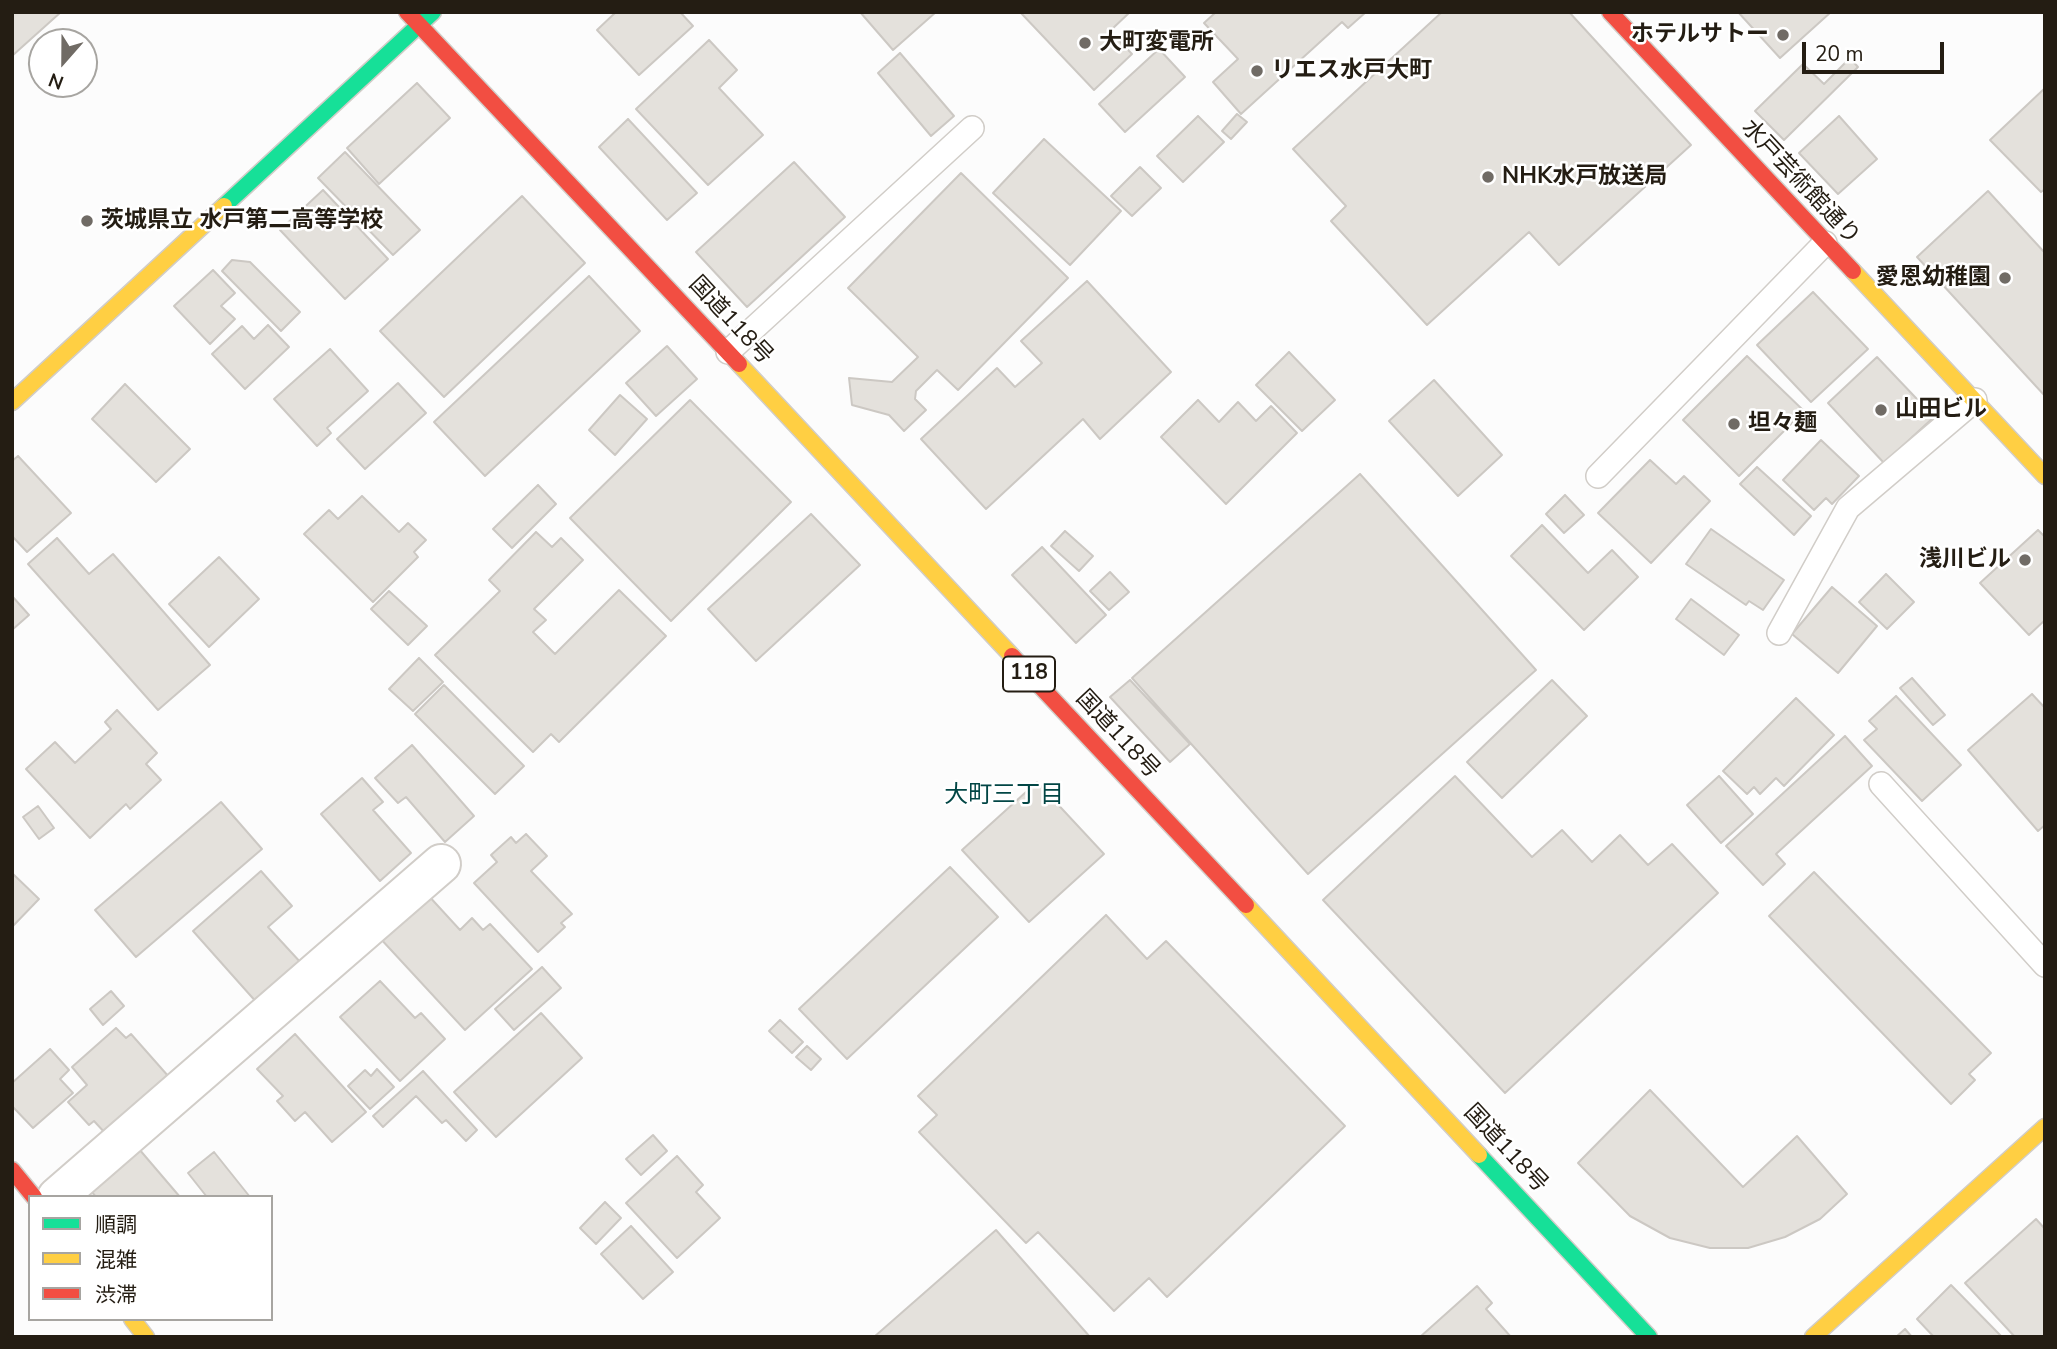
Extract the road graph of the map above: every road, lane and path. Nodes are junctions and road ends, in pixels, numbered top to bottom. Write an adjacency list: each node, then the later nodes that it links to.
1 (407, 12): 4 (main road, 国道118号 / 118)
2 (433, 12): 4 (main road)
3 (1610, 12): 6 (main road, 水戸芸術館通り)
4 (419, 25): 7 (main road, 国道118号 / 118); 9 (main road)
5 (972, 128): 7 (lane)
6 (1825, 243): 8 (main road, 水戸芸術館通り); 10 (lane)
7 (728, 352): 22 (main road, 国道118号 / 118)
8 (1975, 400): 11 (main road, 水戸芸術館通り); 12 (lane)
9 (12, 402)
10 (1598, 476)
11 (2045, 476)
12 (1779, 633)
13 (1881, 784): 15 (lane)
14 (441, 864): 19 (street)
15 (2045, 965)
16 (2045, 1127): 23 (main road)
17 (12, 1170): 18 (main road)
18 (32, 1195)
19 (59, 1195)
20 (134, 1321): 21 (main road)
21 (146, 1337)
22 (1649, 1337)
23 (1813, 1337)

